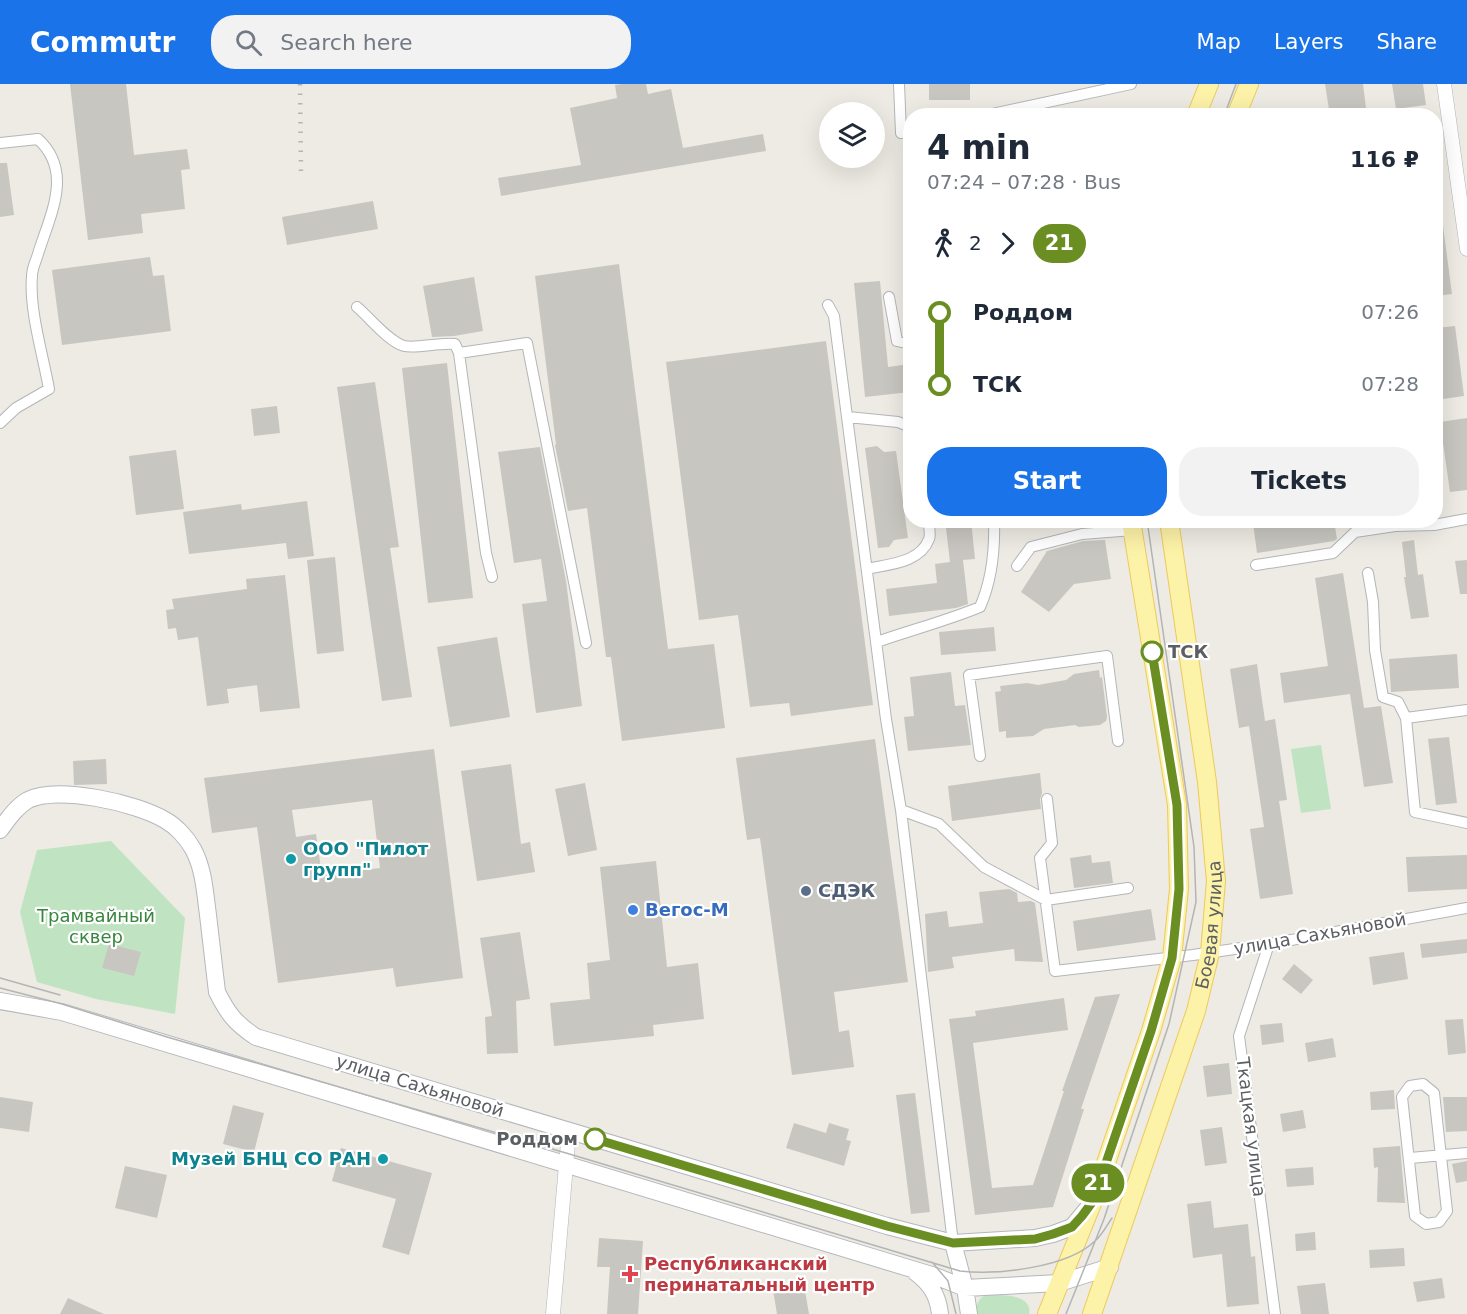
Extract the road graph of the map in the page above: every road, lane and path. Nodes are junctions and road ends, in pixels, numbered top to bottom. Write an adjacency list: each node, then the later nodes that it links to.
1 (899, 84): 9 (street)
2 (1131, 84): 6 (street)
3 (1209, 84): 7 (main road)
4 (1249, 84): 8 (main road)
5 (1444, 84): 11 (street)
6 (1020, 108)
7 (1199, 108)
8 (1239, 108)
9 (903, 133)
10 (0, 143): 18 (street)
11 (1467, 249)
12 (889, 297): 15 (street)
13 (828, 305): 17 (street)
14 (357, 307): 16 (street)
15 (903, 342)
16 (459, 353): 32 (street); 34 (street)
17 (848, 417): 19 (street); 30 (street)
18 (0, 423)
19 (903, 424)
20 (1467, 519): 21 (street)
21 (1443, 521)
22 (929, 528): 30 (street)
23 (994, 528): 33 (street)
24 (1115, 528): 28 (street)
25 (1132, 528): 48 (main road, Боевая улица)
26 (1170, 528): 47 (main road, Боевая улица)
27 (1382, 528): 29 (street)
28 (1017, 566)
29 (1256, 566)
30 (867, 569): 33 (street)
31 (1368, 573): 36 (street)
32 (492, 577)
33 (877, 642): 40 (street)
34 (586, 644)
35 (1467, 710): 36 (street)
36 (1406, 718): 41 (street)
37 (1118, 741): 38 (street)
38 (980, 756)
39 (1047, 799): 44 (street)
40 (901, 810): 44 (street); 56 (street)
41 (1467, 823)
42 (0, 830): 50 (main road, улица Сахьяновой)
43 (1128, 888): 44 (street)
44 (1046, 900): 48 (street, улица Сахьяновой)
45 (1467, 908): 46 (street, улица Сахьяновой)
46 (1269, 944): 47 (street, улица Сахьяновой); 67 (street, Ткацкая улица)
47 (1210, 953): 48 (street, улица Сахьяновой); 57 (main road, Боевая улица)
48 (1172, 958): 55 (main road, Боевая улица)
49 (0, 1001): 54 (main road, улица Сахьяновой)
50 (568, 1131): 54 (street); 56 (main road, улица Сахьяновой)
51 (1467, 1153): 52 (street)
52 (1441, 1155): 53 (street); 53 (street); 53 (street)
53 (1410, 1158)
54 (565, 1165): 58 (main road, улица Сахьяновой); 62 (street)
55 (1093, 1201): 56 (main road, улица Сахьяновой); 60 (main road, Боевая улица)
56 (953, 1243): 59 (main road); 61 (main road)
57 (1110, 1267): 60 (main road, улица Сахьяновой); 66 (main road, Боевая улица)
58 (911, 1270): 59 (main road, улица Сахьяновой); 63 (main road)
59 (944, 1279): 61 (main road, улица Сахьяновой)
60 (1059, 1283): 61 (main road, улица Сахьяновой); 65 (main road, Боевая улица)
61 (965, 1288): 64 (main road)
62 (553, 1314)
63 (940, 1314)
64 (969, 1314)
65 (1047, 1314)
66 (1092, 1314)
67 (1275, 1314)

